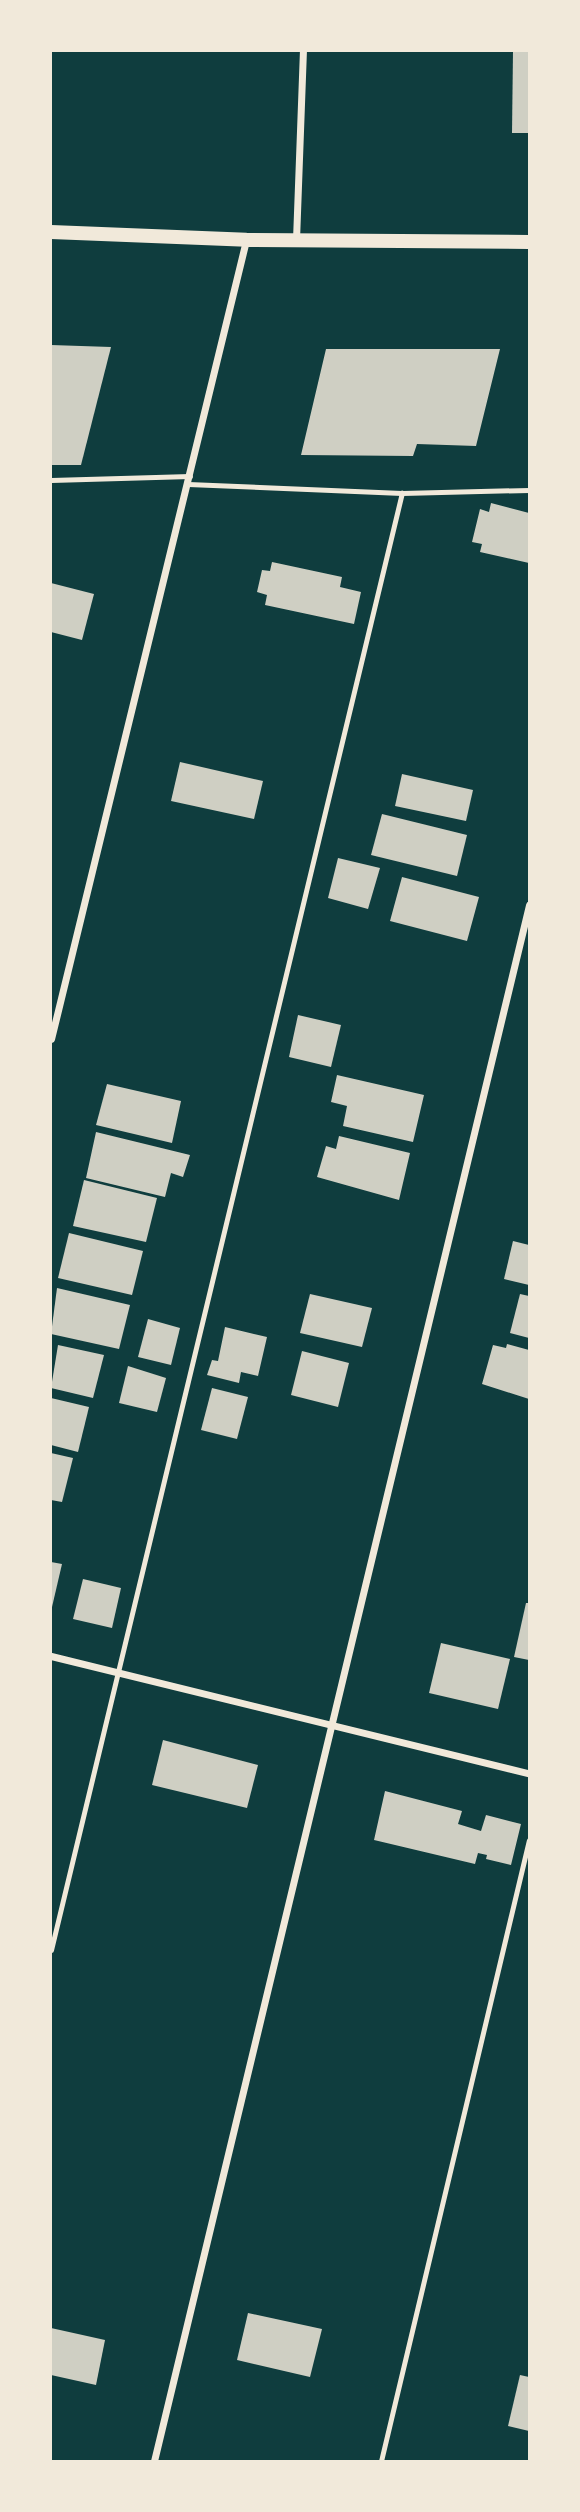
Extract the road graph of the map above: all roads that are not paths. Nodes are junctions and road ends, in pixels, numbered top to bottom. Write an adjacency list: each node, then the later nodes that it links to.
1 (303, 51): 4 (street)
2 (51, 232): 3 (main road)
3 (246, 240): 4 (main road); 7 (street)
4 (296, 240): 5 (main road)
5 (529, 242)
6 (51, 480): 7 (lane)
7 (189, 480): 9 (lane); 11 (street)
8 (529, 489): 9 (lane)
9 (402, 493): 13 (lane)
10 (529, 905): 14 (street)
11 (51, 1040)
12 (51, 1656): 13 (street)
13 (119, 1673): 14 (street); 17 (lane)
14 (335, 1726): 15 (street); 18 (street)
15 (529, 1773)
16 (529, 1840): 19 (lane)
17 (51, 1950)
18 (154, 2461)
19 (381, 2461)

